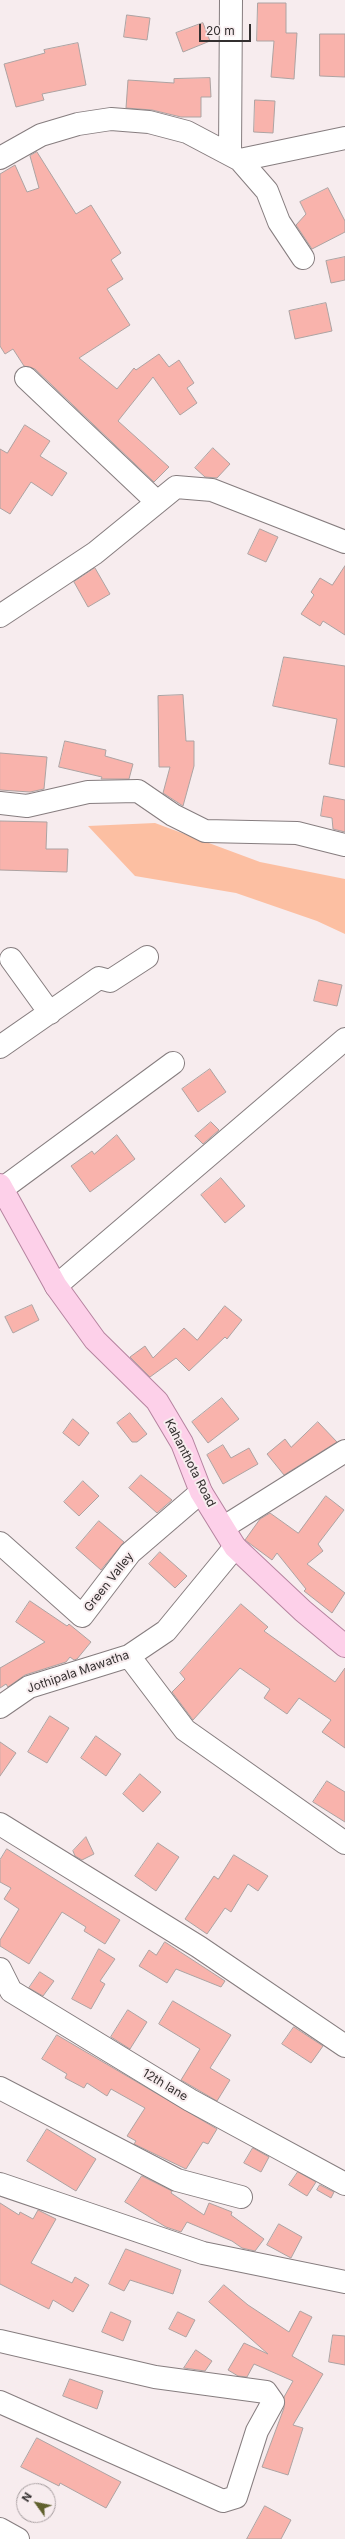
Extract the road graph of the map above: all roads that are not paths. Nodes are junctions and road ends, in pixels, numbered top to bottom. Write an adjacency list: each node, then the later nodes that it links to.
1 (231, 0): 3 (street)
2 (345, 138): 3 (street)
3 (235, 157): 4 (street); 5 (street)
4 (0, 158)
5 (303, 258)
6 (26, 378): 7 (street)
7 (156, 501): 8 (street); 9 (street)
8 (345, 542)
9 (0, 616)
10 (0, 802): 11 (street)
11 (345, 845)
12 (147, 957): 14 (street)
13 (12, 959): 14 (street)
14 (50, 1013): 16 (street)
15 (345, 1039): 19 (street)
16 (0, 1046)
17 (173, 1063): 18 (street)
18 (1, 1187): 19 (main road, Kahanthota Road)
19 (56, 1286): 21 (main road, Kahanthota Road)
20 (345, 1451): 22 (street)
21 (201, 1492): 22 (main road, Kahanthota Road); 23 (street, Green Valley)
22 (224, 1527): 24 (main road, Kahanthota Road)
23 (0, 1543)
24 (235, 1547): 25 (main road, Kahanthota Road); 26 (street, Jothipala Mawatha)
25 (345, 1646)
26 (130, 1656): 27 (street, Jothipala Mawatha); 29 (street)
27 (0, 1707)
28 (0, 1824): 31 (street)
29 (345, 1843)
30 (0, 1969): 34 (street, 12th lane)
31 (345, 2046)
32 (0, 2088): 35 (street)
33 (0, 2184): 36 (street)
34 (345, 2184)
35 (241, 2197)
36 (345, 2282)
37 (0, 2341): 38 (street)
38 (0, 2402)
39 (0, 2529): 40 (street)
40 (18, 2539)

